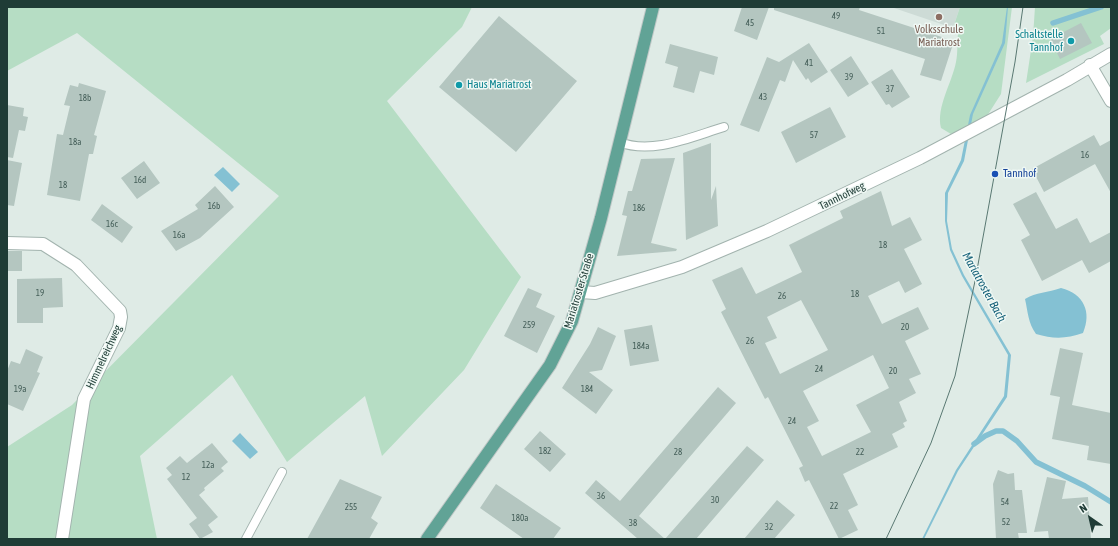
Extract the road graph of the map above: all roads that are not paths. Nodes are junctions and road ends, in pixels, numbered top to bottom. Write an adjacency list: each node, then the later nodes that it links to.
1 (653, 7): 6 (main road, Mariatroster Straße)
2 (1111, 54): 3 (street, Tannhofweg)
3 (1090, 65): 4 (street); 8 (street, Tannhofweg)
4 (1111, 101)
5 (724, 127): 6 (lane)
6 (619, 142): 8 (main road, Mariatroster Straße)
7 (7, 243): 10 (street, Himmelreichweg)
8 (581, 292): 12 (main road, Mariatroster Straße)
9 (282, 472): 11 (lane)
10 (62, 539)
11 (246, 539)
12 (427, 539)

